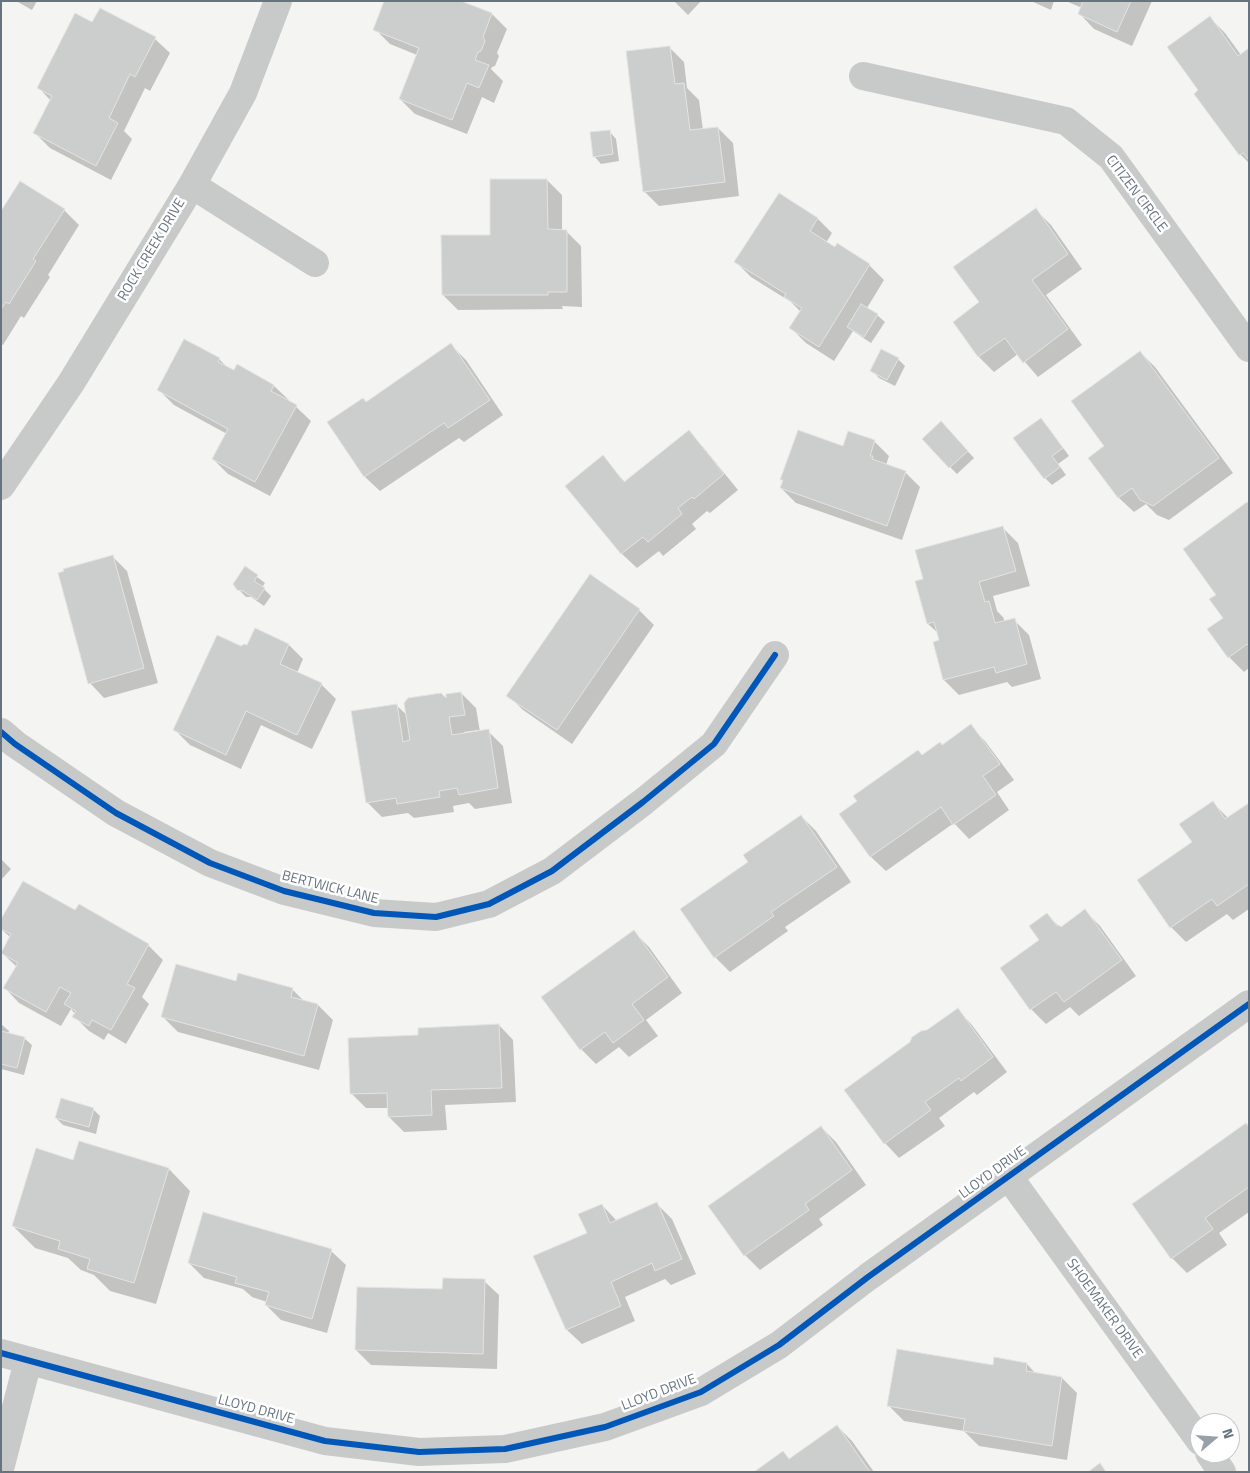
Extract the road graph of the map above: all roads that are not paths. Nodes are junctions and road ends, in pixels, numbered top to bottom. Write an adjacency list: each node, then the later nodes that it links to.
1 (278, 1): 3 (street, ROCK CREEK DRIVE)
2 (863, 76): 5 (street, CITIZEN CIRCLE)
3 (192, 185): 4 (street); 6 (street, ROCK CREEK DRIVE)
4 (315, 263)
5 (1249, 348)
6 (1, 486)
7 (775, 655): 8 (street, BERTWICK LANE)
8 (1, 732)
9 (1249, 1004): 10 (street, LLOYD DRIVE)
10 (1008, 1177): 12 (street, LLOYD DRIVE); 13 (street, SHOEMAKER DRIVE)
11 (1, 1353): 12 (street, LLOYD DRIVE)
12 (28, 1361): 14 (street)
13 (1190, 1427)
14 (1, 1465)

